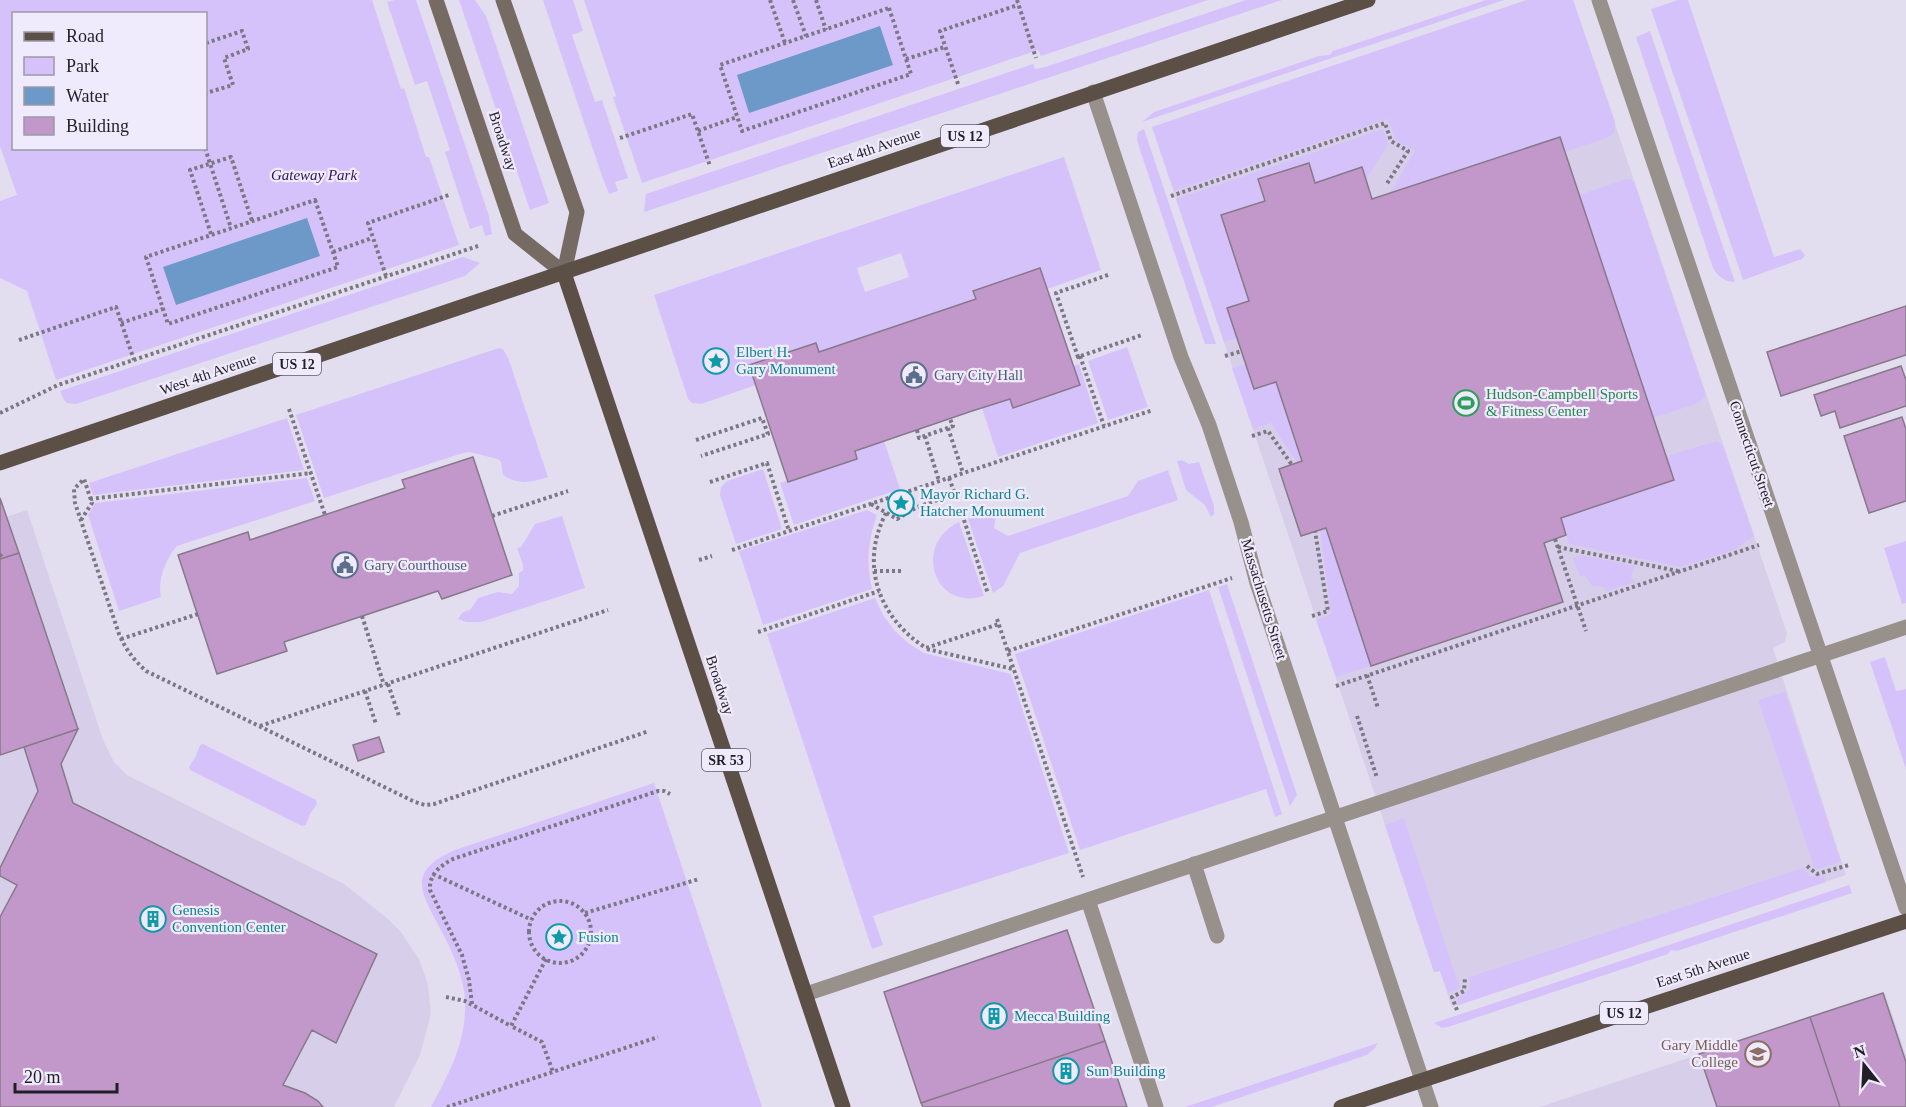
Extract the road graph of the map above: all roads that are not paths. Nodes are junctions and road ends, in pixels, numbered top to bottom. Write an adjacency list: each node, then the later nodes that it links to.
1 (436, 0): 6 (main road, Broadway)
2 (503, 0): 6 (main road)
3 (1368, 0): 5 (main road, East 4th Avenue / US 12)
4 (1599, 0): 9 (street, Connecticut Street)
5 (1093, 92): 6 (main road, East 4th Avenue / US 12); 10 (street, Massachusetts Street)
6 (564, 273): 7 (main road, West 4th Avenue / US 12); 16 (main road, Broadway / SR 53)
7 (0, 463)
8 (1906, 627): 9 (street)
9 (1819, 655): 10 (street); 13 (street, Connecticut Street)
10 (1335, 816): 11 (street); 17 (street, Massachusetts Street)
11 (1194, 864): 12 (street); 15 (street)
12 (1088, 900): 16 (street); 19 (street)
13 (1906, 908)
14 (1906, 921): 17 (main road, East 5th Avenue / US 12)
15 (1217, 936)
16 (806, 994): 18 (main road, Broadway / SR 53)
17 (1422, 1079): 20 (main road, East 5th Avenue / US 12); 21 (street, Massachusetts Street)
18 (843, 1107)
19 (1156, 1107)
20 (1341, 1107)
21 (1431, 1107)

